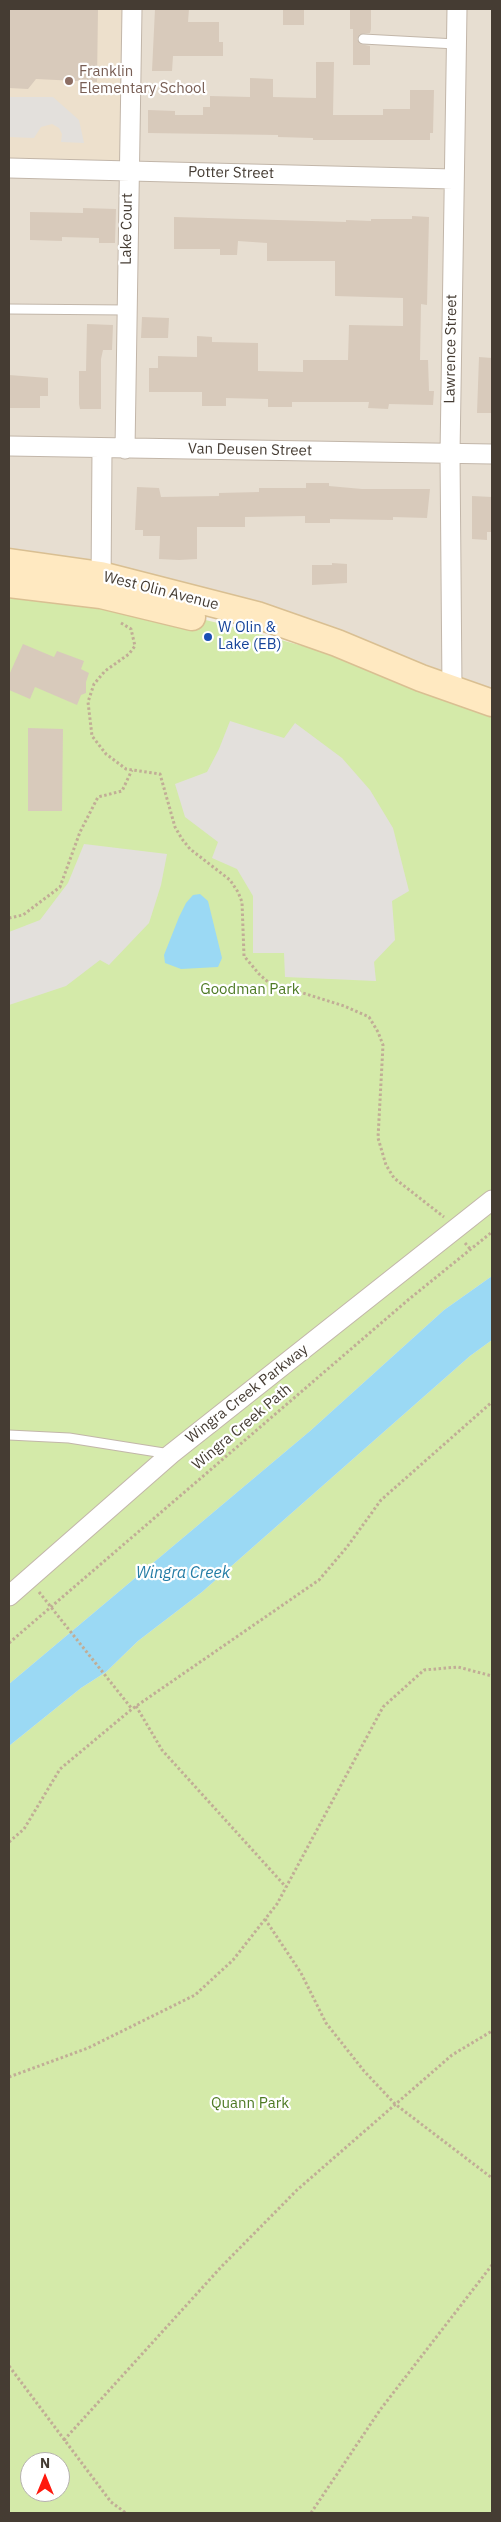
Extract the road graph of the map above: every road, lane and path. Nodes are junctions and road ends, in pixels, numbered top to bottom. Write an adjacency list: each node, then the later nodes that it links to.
1 (132, 9): 6 (street, Lake Court)
2 (457, 9): 4 (street, Lawrence Street)
3 (363, 39): 4 (lane)
4 (456, 44): 7 (street, Lawrence Street)
5 (9, 168): 6 (street, Potter Street)
6 (128, 171): 7 (street, Potter Street); 9 (street, Lake Court)
7 (453, 178): 13 (street, Lawrence Street)
8 (9, 308): 9 (lane)
9 (126, 310): 12 (street, Lake Court)
10 (9, 446): 11 (street, Van Deusen Street)
11 (102, 449): 12 (street, Van Deusen Street); 17 (street)
12 (125, 449): 13 (street, Van Deusen Street)
13 (450, 454): 14 (street, Van Deusen Street); 19 (street, Lawrence Street)
14 (492, 454)
15 (9, 562): 17 (street, West Olin Avenue)
16 (9, 584): 17 (street, West Olin Avenue)
17 (101, 585): 19 (street, West Olin Avenue)
18 (121, 618): 21 (path)
19 (452, 689): 20 (street, West Olin Avenue)
20 (492, 703)
21 (132, 770): 22 (path); 24 (path)
22 (9, 918)
23 (492, 1200): 24 (street, Wingra Creek Parkway)
24 (455, 1231): 26 (path); 29 (street, Wingra Creek Parkway)
25 (492, 1232): 26 (path, Wingra Creek Path)
26 (472, 1250): 32 (path, Wingra Creek Path)
27 (492, 1402): 35 (path)
28 (9, 1435): 29 (lane)
29 (171, 1454): 30 (street, Wingra Creek Parkway)
30 (29, 1579): 31 (street, Wingra Creek Parkway); 32 (path)
31 (9, 1596)
32 (50, 1606): 33 (path, Wingra Creek Path); 36 (path)
33 (9, 1643)
34 (492, 1676): 38 (path)
35 (136, 1706): 36 (path); 38 (path)
36 (132, 1709): 37 (path)
37 (9, 1842)
38 (286, 1887): 39 (path)
39 (265, 1919): 41 (path); 42 (path)
40 (492, 2031): 42 (path)
41 (9, 2078)
42 (395, 2104): 43 (path); 46 (path)
43 (492, 2178)
44 (492, 2265): 48 (path)
45 (9, 2366): 46 (path)
46 (64, 2440): 47 (path)
47 (126, 2513)
48 (311, 2513)

